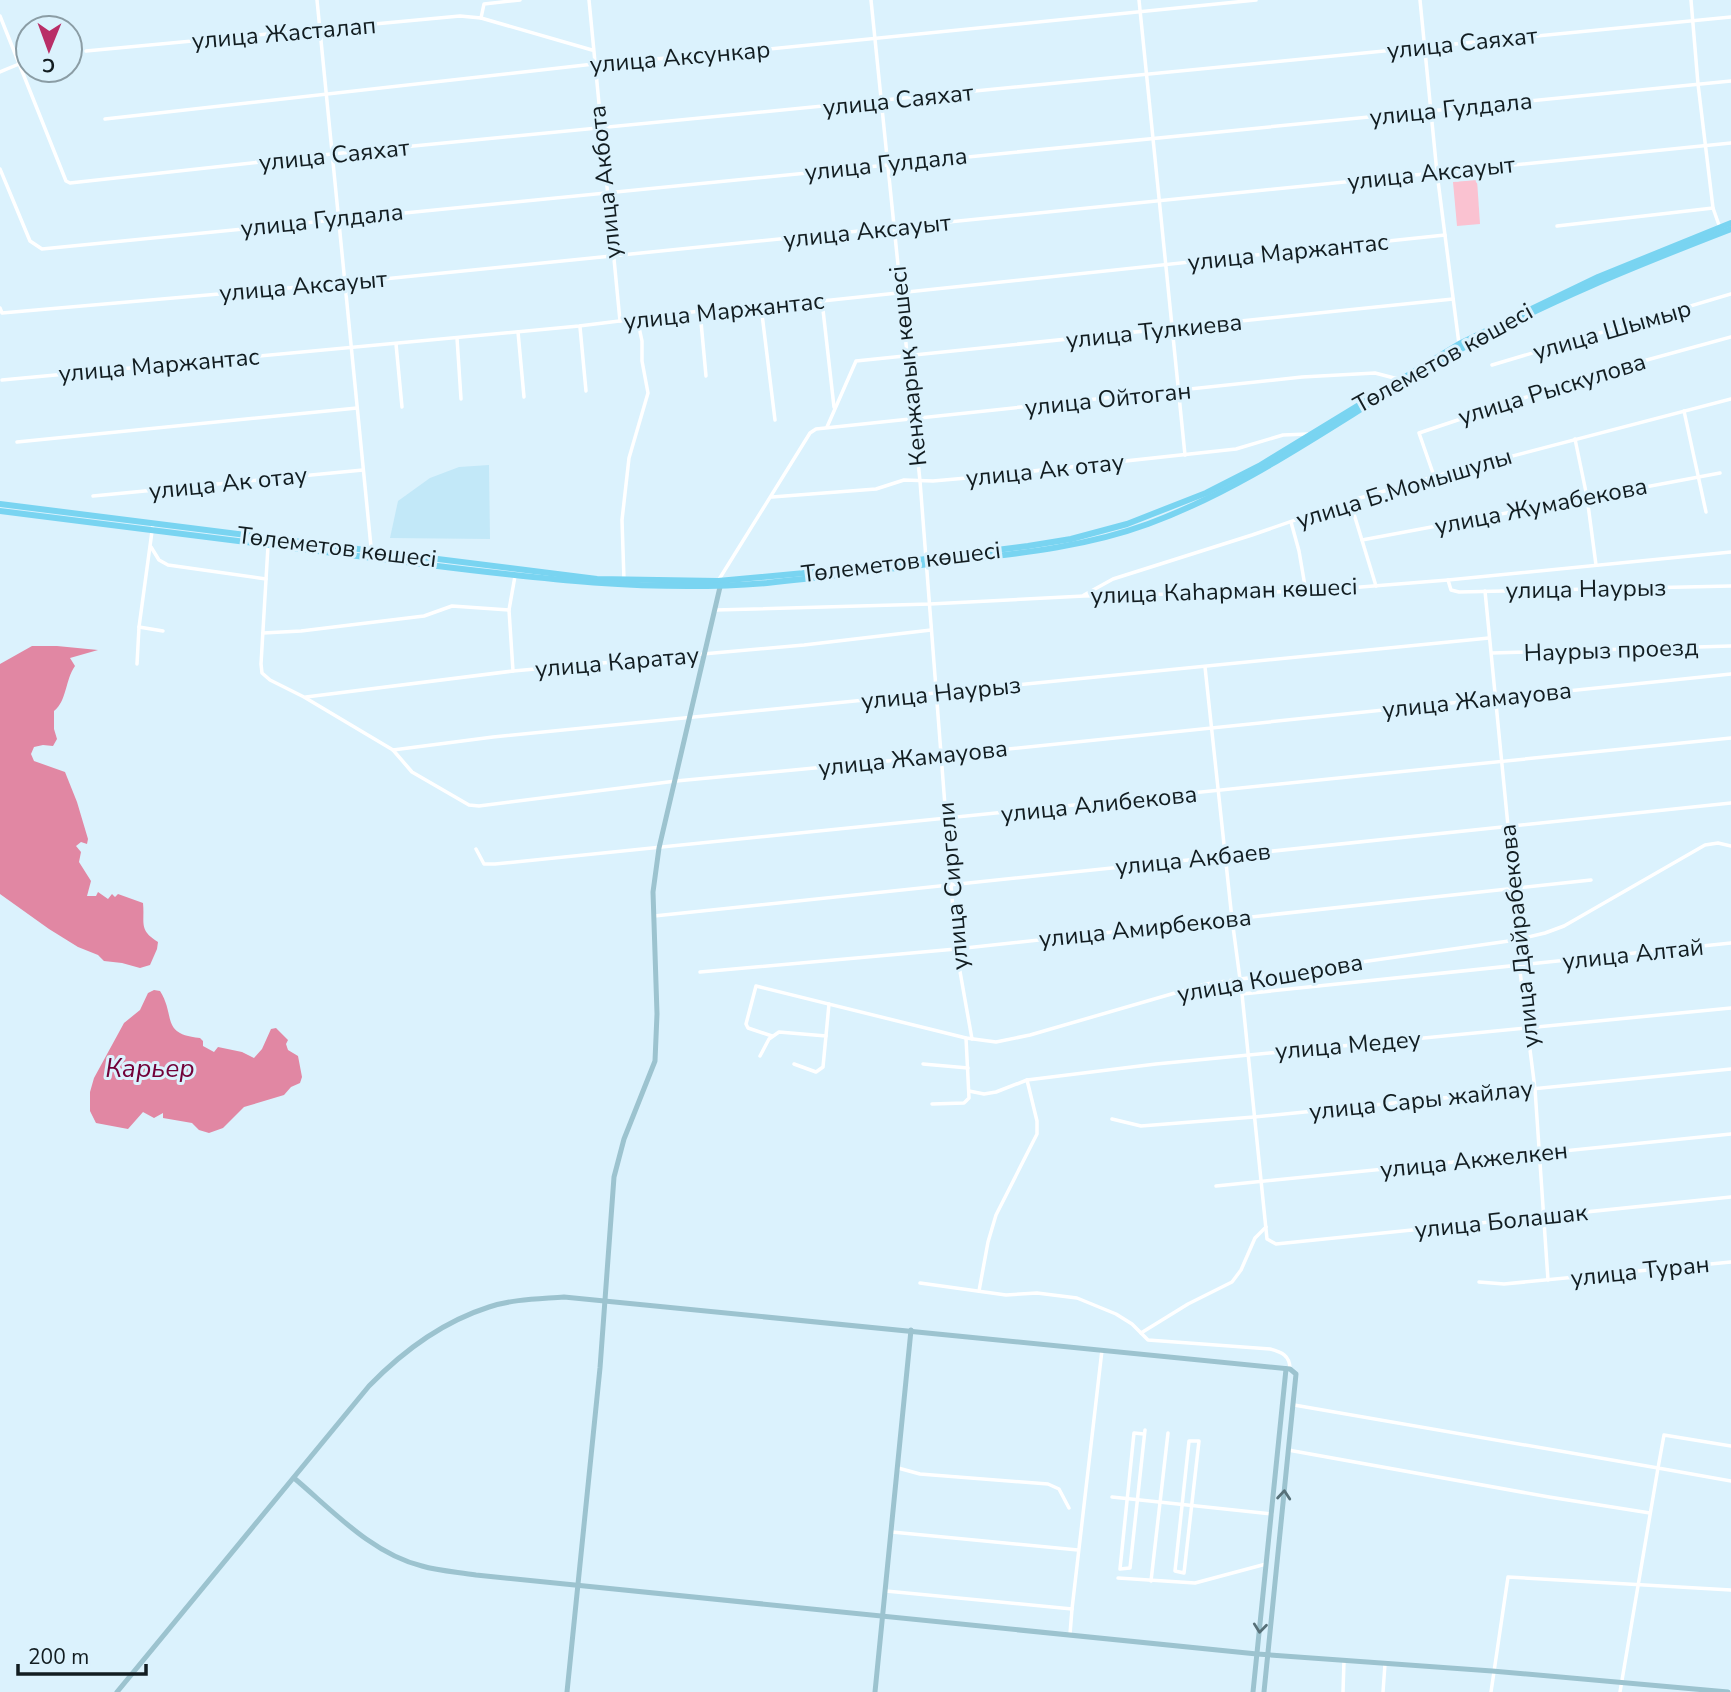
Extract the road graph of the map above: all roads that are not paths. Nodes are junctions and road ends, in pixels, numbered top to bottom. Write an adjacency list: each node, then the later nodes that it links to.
1 (317, 0): 14 (street)
2 (520, 0): 12 (street)
3 (589, 0): 17 (street, улица Акбота)
4 (871, 0): 15 (street, Кенжарық көшесі)
5 (1139, 0): 9 (street)
6 (1256, 0): 9 (street, улица Аксункар)
7 (1420, 0): 16 (street)
8 (1691, 0): 13 (street)
9 (1140, 13): 15 (street, улица Аксункар); 21 (street)
10 (0, 16): 18 (street)
11 (1731, 17): 13 (street, улица Саяхат)
12 (481, 18): 14 (street, улица Жасталап); 17 (street, улица Жасталап)
13 (1693, 21): 16 (street, улица Саяхат); 24 (street)
14 (320, 31): 19 (street, улица Жасталап); 25 (street)
15 (874, 38): 20 (street, улица Аксункар); 26 (street, Кенжарық көшесі)
16 (1425, 46): 21 (street, улица Саяхат); 27 (street)
17 (592, 50): 20 (street, улица Акбота)
18 (14, 51)
19 (86, 51)
20 (594, 64): 25 (street, улица Аксункар); 29 (street, улица Акбота)
21 (1146, 75): 26 (street, улица Саяхат); 30 (street)
22 (1731, 81): 24 (street, улица Гулдала)
23 (27, 84): 33 (street, улица Саяхат)
24 (1698, 84): 27 (street, улица Гулдала); 32 (street)
25 (326, 93): 28 (street, улица Аксункар); 33 (street)
26 (881, 102): 29 (street, улица Саяхат); 34 (street, Кенжарық көшесі)
27 (1431, 111): 30 (street, улица Гулдала); 36 (street)
28 (105, 119)
29 (600, 128): 33 (street, улица Саяхат); 37 (street, улица Акбота)
30 (1153, 139): 34 (street, улица Гулдала); 38 (street)
31 (1731, 143): 32 (street, улица Аксауыт)
32 (1706, 145): 36 (street, улица Аксауыт); 39 (street)
33 (332, 155): 40 (street)
34 (887, 164): 37 (street, улица Гулдала); 43 (street, Кенжарық көшесі)
35 (0, 169): 40 (street, улица Гулдала)
36 (1437, 173): 38 (street, улица Аксауыт); 46 (street)
37 (606, 192): 40 (street, улица Гулдала); 47 (street, улица Акбота)
38 (1159, 202): 43 (street, улица Аксауыт); 48 (street)
39 (1713, 208): 42 (street); 44 (street)
40 (338, 219): 49 (street)
41 (1731, 223): 44 (main road, Төлеметов көшесі)
42 (1557, 226)
43 (894, 228): 47 (street, улица Аксауыт); 50 (street, Кенжарық көшесі)
44 (1720, 228): 65 (main road, Төлеметов көшесі)
45 (1731, 229): 84 (main road, Төлеметов көшесі)
46 (1445, 235): 48 (street, улица Маржантас); 52 (street)
47 (613, 255): 49 (street, улица Аксауыт); 58 (street, улица Акбота)
48 (1166, 264): 50 (street, улица Маржантас); 60 (street)
49 (344, 283): 55 (street, улица Аксауыт); 66 (street)
50 (901, 292): 53 (street, улица Маржантас); 67 (street, Кенжарық көшесі)
51 (1731, 294): 68 (street, улица Шымыр)
52 (1453, 299): 60 (street, улица Тулкиева); 65 (street)
53 (822, 301): 54 (street, улица Маржантас); 79 (street)
54 (761, 306): 56 (street, улица Маржантас); 81 (street)
55 (0, 308)
56 (700, 311): 57 (street, улица Маржантас); 69 (street)
57 (638, 318): 58 (street, улица Маржантас); 112 (street)
58 (620, 321): 59 (street, улица Маржантас)
59 (579, 326): 61 (street, улица Маржантас); 72 (street)
60 (1172, 330): 67 (street, улица Тулкиева); 73 (street)
61 (518, 332): 63 (street, улица Маржантас); 74 (street)
62 (1731, 337): 90 (street, улица Рыскулова)
63 (457, 338): 64 (street, улица Маржантас); 75 (street)
64 (396, 344): 66 (street, улица Маржантас); 77 (street)
65 (1458, 344): 71 (main road, Төлеметов көшесі)
66 (351, 347): 70 (street, улица Маржантас); 78 (street)
67 (907, 357): 79 (street, улица Тулкиева); 82 (street, Кенжарық көшесі)
68 (1492, 365)
69 (706, 376)
70 (2, 380)
71 (1398, 380): 73 (street, улица Ойтоган); 84 (main road, Төлеметов көшесі)
72 (586, 391)
73 (1179, 391): 82 (street, улица Ойтоган); 87 (street)
74 (524, 397)
75 (461, 399)
76 (1731, 399): 80 (street, улица Б.Момышулы)
77 (402, 407)
78 (357, 408): 86 (street); 88 (street)
79 (834, 409): 83 (street)
80 (1684, 411): 85 (street, улица Б.Момышулы); 91 (street)
81 (775, 420)
82 (915, 420): 83 (street, улица Ойтоган); 92 (street, Кенжарық көшесі)
83 (827, 427): 94 (street, улица Ойтоган)
84 (1313, 436): 87 (street, улица Ак отау); 107 (main road, Төлеметов көшесі)
85 (1575, 439): 90 (street, улица Б.Момышулы); 95 (street)
86 (17, 442)
87 (1185, 455): 92 (street, улица Ак отау)
88 (363, 470): 93 (street, улица Ак отау); 106 (street)
89 (1720, 473): 91 (street, улица Жумабекова)
90 (1434, 476): 96 (street, улица Б.Момышулы)
91 (1698, 477): 95 (street, улица Жумабекова); 99 (street)
92 (920, 481): 94 (street, улица Ак отау); 107 (street, Кенжарық көшесі)
93 (93, 496)
94 (772, 497): 113 (street)
95 (1587, 497): 102 (street, улица Жумабекова); 108 (street)
96 (1350, 501): 100 (street, улица Б.Момышулы); 102 (street)
97 (0, 504): 101 (main road, Төлеметов көшесі)
98 (0, 511): 101 (main road, Төлеметов көшесі)
99 (1706, 512)
100 (1291, 522): 116 (street); 118 (street, улица Б.Момышулы)
101 (153, 527): 103 (street); 104 (main road, Төлеметов көшесі); 106 (main road, Төлеметов көшесі)
102 (1362, 540): 114 (street)
103 (150, 545): 110 (street); 122 (street)
104 (268, 546): 106 (main road, Төлеметов көшесі); 110 (street, улица Жамауова)
105 (1731, 552): 108 (street, улица Каһарман көшесі)
106 (372, 554): 109 (main road, Төлеметов көшесі); 112 (main road, Төлеметов көшесі)
107 (927, 561): 113 (main road, Төлеметов көшесі); 119 (street, улица Сиргели)
108 (1596, 566): 111 (street, улица Каһарман көшесі)
109 (515, 576): 112 (main road, Төлеметов көшесі); 120 (street)
110 (266, 579): 125 (street, улица Жамауова)
111 (1448, 580): 114 (street, улица Каһарман көшесі); 117 (street, улица Наурыз)
112 (624, 583): 113 (main road, Төлеметов көшесі)
113 (719, 584): 121 (street)
114 (1376, 586): 116 (street, улица Каһарман көшесі)
115 (1731, 586): 117 (street, улица Наурыз)
116 (1306, 592): 118 (street, улица Каһарман көшесі)
117 (1485, 592): 126 (street, улица Дайрабекова)
118 (1084, 596): 119 (street, улица Каһарман көшесі)
119 (930, 604): 121 (street, улица Каһарман көшесі); 123 (street, улица Сиргели)
120 (509, 610): 125 (street); 132 (street)
121 (715, 610): 129 (street)
122 (139, 627): 124 (street); 130 (street)
123 (932, 630): 129 (street, улица Каратау); 134 (street, улица Сиргели)
124 (163, 631)
125 (263, 633): 135 (street, улица Жамауова)
126 (1489, 638): 128 (street, улица Дайрабекова); 131 (street, улица Наурыз)
127 (1731, 646): 128 (street, Наурыз проезд)
128 (1491, 653): 136 (street, улица Дайрабекова)
129 (703, 654): 132 (street, улица Каратау); 137 (street)
130 (137, 664)
131 (1205, 667): 134 (street, улица Наурыз); 138 (street)
132 (513, 671): 135 (street, улица Каратау)
133 (1731, 674): 136 (street, улица Жамауова)
134 (936, 695): 137 (street, улица Наурыз); 141 (street, улица Сиргели)
135 (304, 697): 140 (street, улица Жамауова)
136 (1496, 698): 138 (street, улица Жамауова); 142 (street, улица Дайрабекова)
137 (689, 719): 140 (street, улица Наурыз); 143 (street)
138 (1212, 728): 141 (street, улица Жамауова); 144 (street)
139 (1731, 738): 142 (street, улица Алибекова)
140 (393, 750): 143 (street, улица Жамауова)
141 (941, 756): 143 (street, улица Жамауова); 146 (street, улица Сиргели)
142 (1502, 762): 144 (street, улица Алибекова); 147 (street, улица Дайрабекова)
143 (676, 781): 149 (street)
144 (1218, 792): 146 (street, улица Алибекова); 151 (street)
145 (1731, 803): 147 (street, улица Акбаев)
146 (946, 820): 149 (street, улица Алибекова); 153 (street, улица Сиргели)
147 (1508, 826): 151 (street, улица Акбаев); 154 (street, улица Дайрабекова)
148 (1731, 846): 157 (street, улица Кошерова)
149 (659, 848): 150 (street, улица Алибекова); 155 (street)
150 (476, 849)
151 (1225, 856): 153 (street, улица Акбаев); 156 (street)
152 (1591, 880): 154 (street, улица Амирбекова)
153 (951, 885): 155 (street, улица Акбаев); 159 (street, улица Сиргели)
154 (1511, 890): 156 (street, улица Амирбекова); 157 (street, улица Дайрабекова)
155 (654, 916): 195 (street)
156 (1232, 919): 159 (street, улица Амирбекова); 162 (street)
157 (1516, 940): 160 (street, улица Дайрабекова); 162 (street, улица Кошерова)
158 (1731, 943): 160 (street, улица Алтай)
159 (956, 948): 161 (street, улица Амирбекова); 170 (street, улица Сиргели)
160 (1520, 967): 163 (street, улица Алтай); 166 (street, улица Дайрабекова)
161 (700, 972)
162 (1240, 979): 163 (street); 170 (street, улица Кошерова)
163 (1242, 994): 171 (street)
164 (829, 1004): 167 (street, улица Кошерова); 168 (street); 169 (street, улица Кошерова)
165 (1731, 1008): 166 (street, улица Медеу)
166 (1528, 1028): 171 (street, улица Медеу); 178 (street, улица Дайрабекова)
167 (772, 1036): 168 (street); 172 (street)
168 (826, 1036): 173 (street)
169 (966, 1038): 170 (street, улица Кошерова); 175 (street)
170 (972, 1040)
171 (1248, 1054): 177 (street, улица Медеу); 181 (street)
172 (760, 1056)
173 (794, 1064)
174 (923, 1064): 175 (street)
175 (968, 1068): 179 (street)
176 (1731, 1069): 178 (street, улица Сары жайлау)
177 (1027, 1080): 179 (street, улица Медеу); 194 (street)
178 (1535, 1089): 181 (street, улица Сары жайлау); 184 (street, улица Дайрабекова)
179 (969, 1091): 180 (street)
180 (932, 1104)
181 (1254, 1117): 182 (street, улица Сары жайлау); 185 (street)
182 (1112, 1119)
183 (1731, 1134): 184 (street, улица Акжелкен)
184 (1539, 1152): 185 (street, улица Акжелкен); 188 (street, улица Дайрабекова)
185 (1260, 1183): 186 (street, улица Акжелкен); 189 (street)
186 (1216, 1186)
187 (1731, 1197): 188 (street, улица Болашак)
188 (1545, 1217): 189 (street, улица Болашак); 191 (street, улица Дайрабекова)
189 (1266, 1227): 197 (street)
190 (1731, 1262): 191 (street, улица Туран)
191 (1548, 1280): 192 (street, улица Туран)
192 (1479, 1282)
193 (920, 1283): 194 (street)
194 (979, 1291): 197 (street)
195 (605, 1301): 196 (street); 206 (street); 222 (street)
196 (911, 1329): 198 (street); 204 (street)
197 (1141, 1333): 199 (street)
198 (1102, 1350): 199 (street); 218 (street)
199 (1288, 1369): 200 (street); 216 (street)
200 (1293, 1405): 203 (street); 205 (street)
201 (1168, 1433): 211 (street)
202 (1731, 1446): 205 (street)
203 (1289, 1450): 215 (street); 229 (street, one-way to 203)
204 (898, 1468): 214 (street); 217 (street)
205 (1658, 1468): 207 (street); 215 (street)
206 (294, 1478): 222 (street); 238 (street)
207 (1731, 1481)
208 (1112, 1497): 209 (street)
209 (1127, 1499): 210 (street); 210 (street); 210 (street)
210 (1138, 1500): 211 (street)
211 (1160, 1502): 212 (street); 221 (street)
212 (1181, 1504): 213 (street); 213 (street); 213 (street)
213 (1191, 1505): 216 (street)
214 (1069, 1508)
215 (1650, 1513): 223 (street)
216 (1272, 1514): 219 (street)
217 (892, 1532): 218 (street); 225 (street)
218 (1078, 1550): 226 (street)
219 (1266, 1564): 221 (street); 230 (street, one-way to 230)
220 (1118, 1578): 221 (street)
221 (1151, 1581)
222 (577, 1585): 227 (street); 239 (street)
223 (1637, 1586): 224 (street); 236 (street); 237 (street)
224 (1731, 1590)
225 (886, 1591): 226 (street); 227 (street)
226 (1072, 1609): 228 (street)
227 (883, 1616): 228 (street); 240 (street)
228 (1070, 1634): 230 (street)
229 (1269, 1645): 231 (street); 232 (street)
230 (1257, 1654): 231 (street); 241 (street)
231 (1268, 1655): 232 (street); 235 (street)
232 (1278, 1656): 233 (street); 235 (street)
233 (1344, 1661): 234 (street); 243 (street)
234 (1385, 1664): 236 (street); 244 (street)
235 (1267, 1665): 242 (street)
236 (1492, 1671): 237 (street); 245 (street)
237 (1621, 1683): 246 (street); 247 (street)
238 (117, 1692)
239 (566, 1692)
240 (875, 1692)
241 (1254, 1692)
242 (1264, 1692)
243 (1343, 1692)
244 (1383, 1692)
245 (1491, 1692)
246 (1620, 1692)
247 (1728, 1692)

